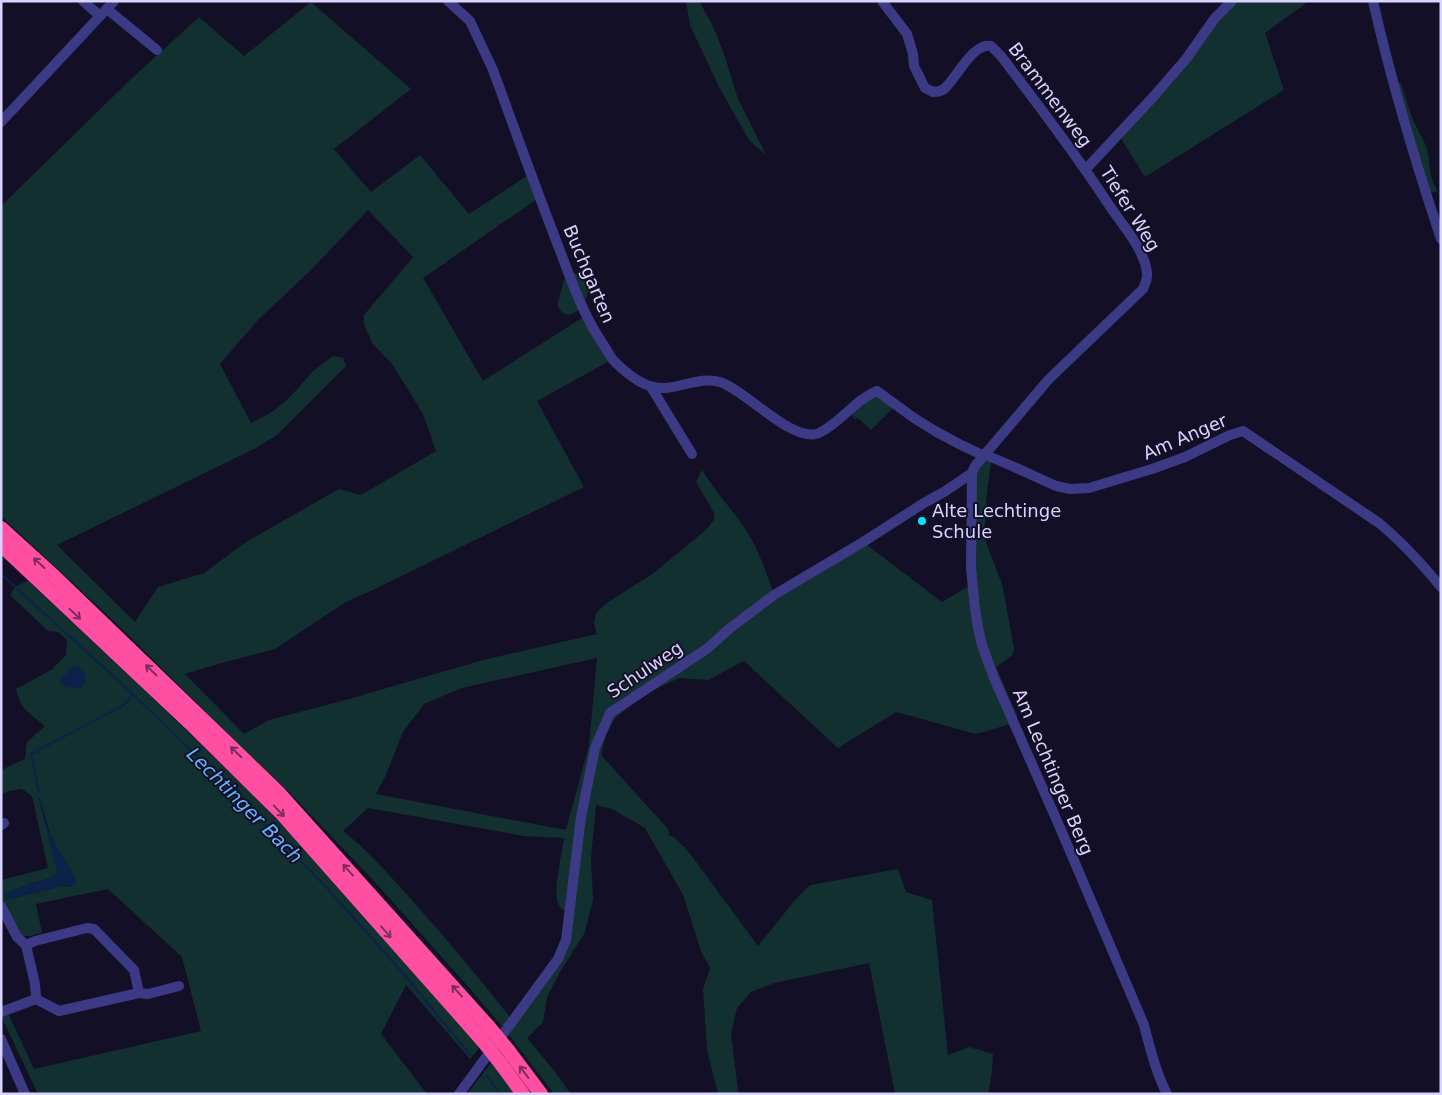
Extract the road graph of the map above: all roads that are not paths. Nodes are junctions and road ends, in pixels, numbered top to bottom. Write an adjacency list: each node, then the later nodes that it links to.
1 (83, 1): 6 (street)
2 (448, 1): 11 (street, Buchgarten)
3 (882, 1): 9 (street, Brammenweg)
4 (1232, 1): 9 (street, Tiefer Weg)
5 (1373, 1): 10 (street)
6 (107, 9): 7 (street); 8 (street)
7 (157, 50)
8 (1, 122)
9 (1086, 169): 13 (street, Tiefer Weg)
10 (1441, 239)
11 (651, 387): 12 (street); 13 (street)
12 (692, 454)
13 (986, 455): 14 (street); 19 (street, Am Anger)
14 (972, 472): 28 (street, Schulweg); 31 (street, Am Lechtinger Berg)
15 (1, 528): 30 (highway, one-way to 15, bridge)
16 (1, 545): 18 (highway)
17 (1, 552): 18 (highway)
18 (39, 581): 29 (highway, one-way to 29, bridge)
19 (1441, 587)
20 (1, 906): 21 (street)
21 (26, 945): 23 (street); 24 (street)
22 (179, 986): 23 (street)
23 (139, 993): 24 (street)
24 (36, 999): 25 (street)
25 (1, 1012)
26 (1, 1039): 27 (street)
27 (25, 1094)
28 (459, 1094)
29 (523, 1094)
30 (541, 1094)
31 (1167, 1094)

